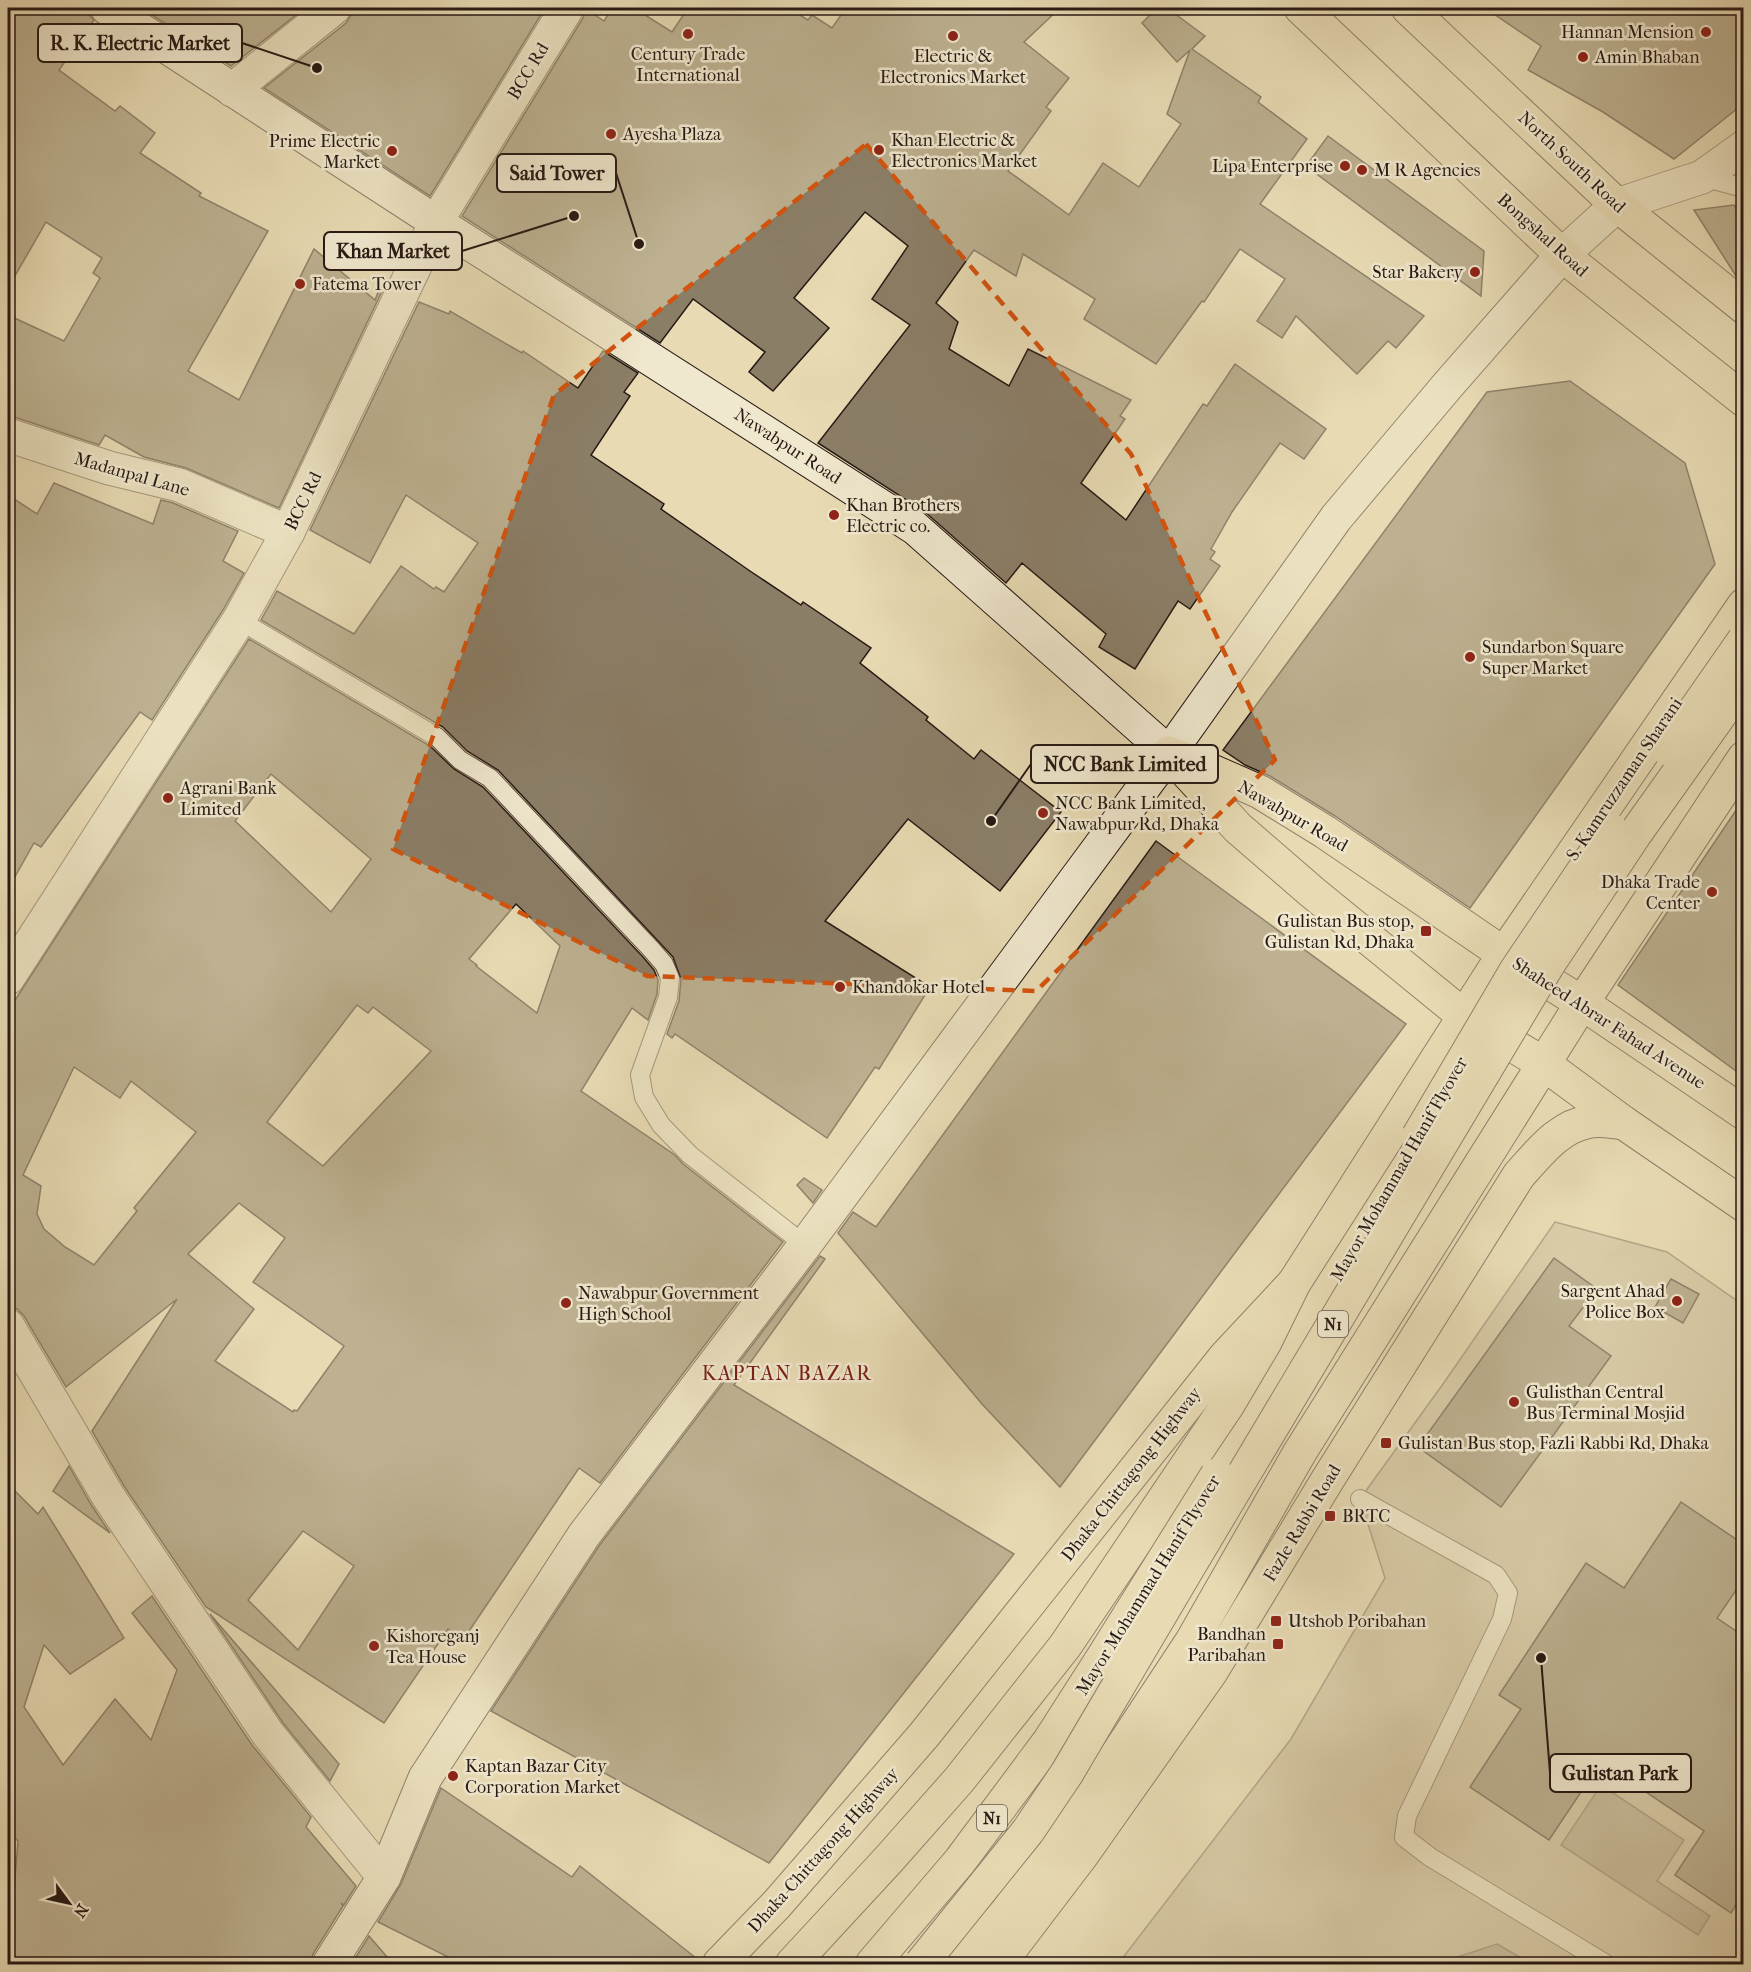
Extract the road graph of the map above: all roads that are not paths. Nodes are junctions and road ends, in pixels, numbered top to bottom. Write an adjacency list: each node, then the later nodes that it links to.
1 (107, 8): 6 (street, Nawabpur Road)
2 (334, 8): 6 (street)
3 (567, 8): 11 (street, BCC Rd)
4 (1301, 8): 12 (main road, Bongshal Road)
5 (1408, 8): 10 (main road, North South Road)
6 (232, 90): 11 (street, Nawabpur Road)
7 (1743, 147): 8 (street)
8 (1702, 177): 9 (lane); 10 (street)
9 (1743, 188)
10 (1617, 205): 12 (street); 13 (main road, North South Road)
11 (436, 222): 16 (street, BCC Rd); 21 (street, Nawabpur Road)
12 (1562, 255): 14 (main road, Bongshal Road); 21 (street)
13 (1743, 307)
14 (1743, 400)
15 (8, 435): 16 (street, Madanpal Lane)
16 (288, 532): 18 (street, BCC Rd)
17 (1743, 605): 23 (main road, S. Kamruzzaman Sharani)
18 (239, 620): 24 (street, BCC Rd); 31 (lane)
19 (1743, 640): 39 (main road, Mayor Mohammad Hanif Flyover / N1, bridge)
20 (1743, 681): 40 (main road, Mayor Mohammad Hanif Flyover / N1, bridge)
21 (1169, 753): 23 (main road, Nawabpur Road); 26 (main road); 31 (street)
22 (1743, 758): 25 (main road)
23 (1504, 954): 25 (main road, Shaheed Abrar Fahad Avenue); 26 (main road, Dhaka-Chittagong Highway)
24 (8, 978)
25 (1582, 1003): 27 (main road); 28 (main road, Shaheed Abrar Fahad Avenue)
26 (1464, 1016): 27 (main road); 32 (main road, Dhaka-Chittagong Highway)
27 (1544, 1064): 29 (main road); 41 (main road)
28 (1743, 1113)
29 (1624, 1124): 30 (main road); 42 (main road, Fazle Rabbi Road)
30 (1743, 1205)
31 (805, 1245): 35 (street)
32 (1294, 1282): 37 (main road, Dhaka-Chittagong Highway); 38 (main road)
33 (8, 1326): 35 (street)
34 (1360, 1499): 43 (lane)
35 (384, 1877): 36 (street)
36 (329, 1965)
37 (718, 1965)
38 (792, 1965)
39 (872, 1965)
40 (921, 1965)
41 (961, 1965)
42 (999, 1965)
43 (1606, 1965)

